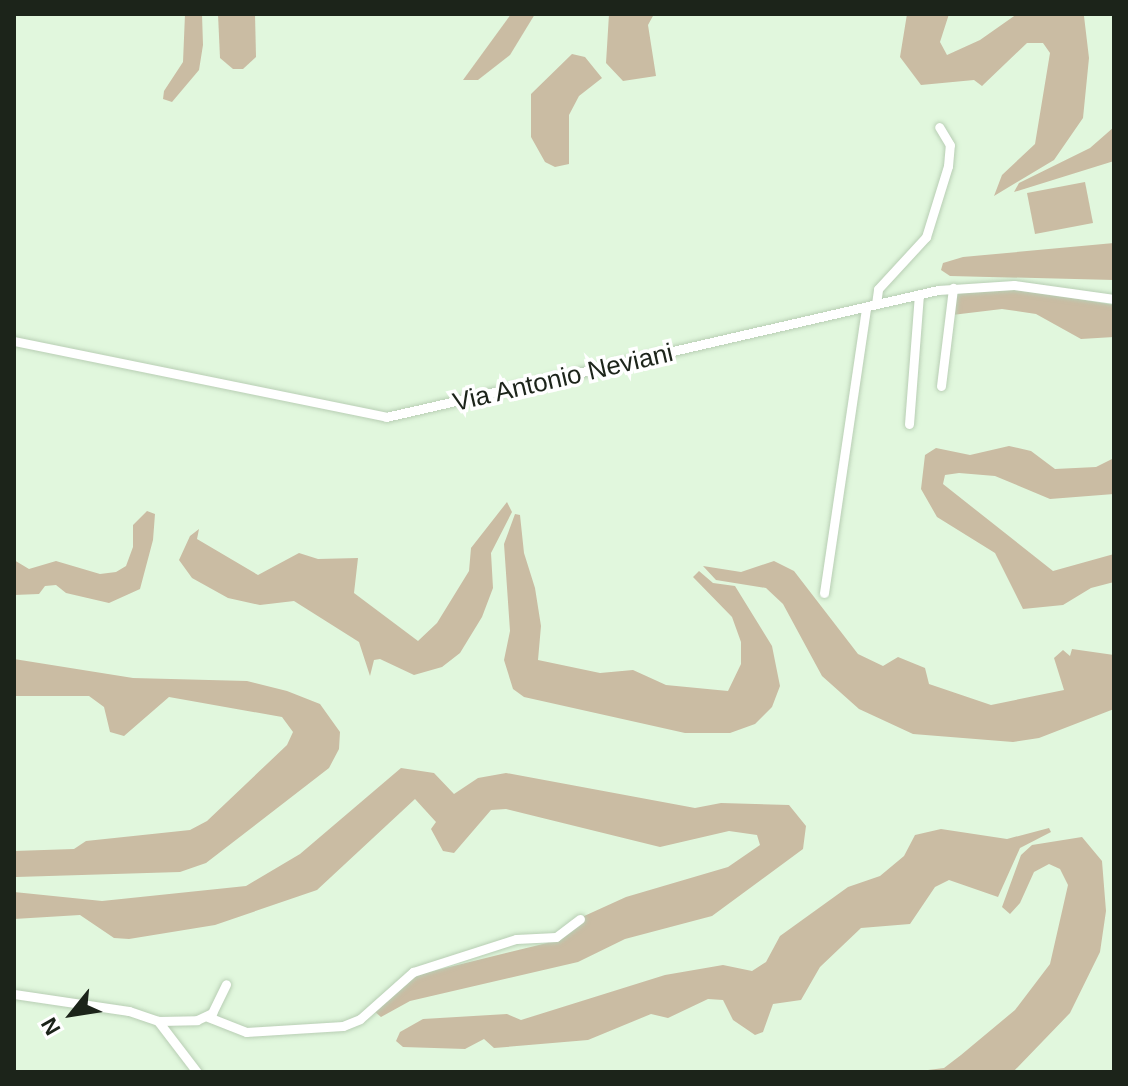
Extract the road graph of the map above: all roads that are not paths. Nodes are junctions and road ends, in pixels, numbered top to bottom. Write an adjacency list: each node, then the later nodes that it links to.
1 (939, 127): 5 (street)
2 (953, 288): 3 (street, Via Antonio Neviani); 4 (street, Via Antonio Neviani); 7 (street)
3 (919, 294): 5 (street, Via Antonio Neviani); 8 (street)
4 (1114, 299)
5 (871, 305): 6 (street, Via Antonio Neviani); 9 (street)
6 (14, 341)
7 (941, 386)
8 (909, 424)
9 (824, 593)
10 (580, 919): 13 (street)
11 (226, 984): 13 (street)
12 (14, 994): 14 (street)
13 (208, 1017): 14 (street)
14 (158, 1021): 15 (street)
15 (197, 1072)

